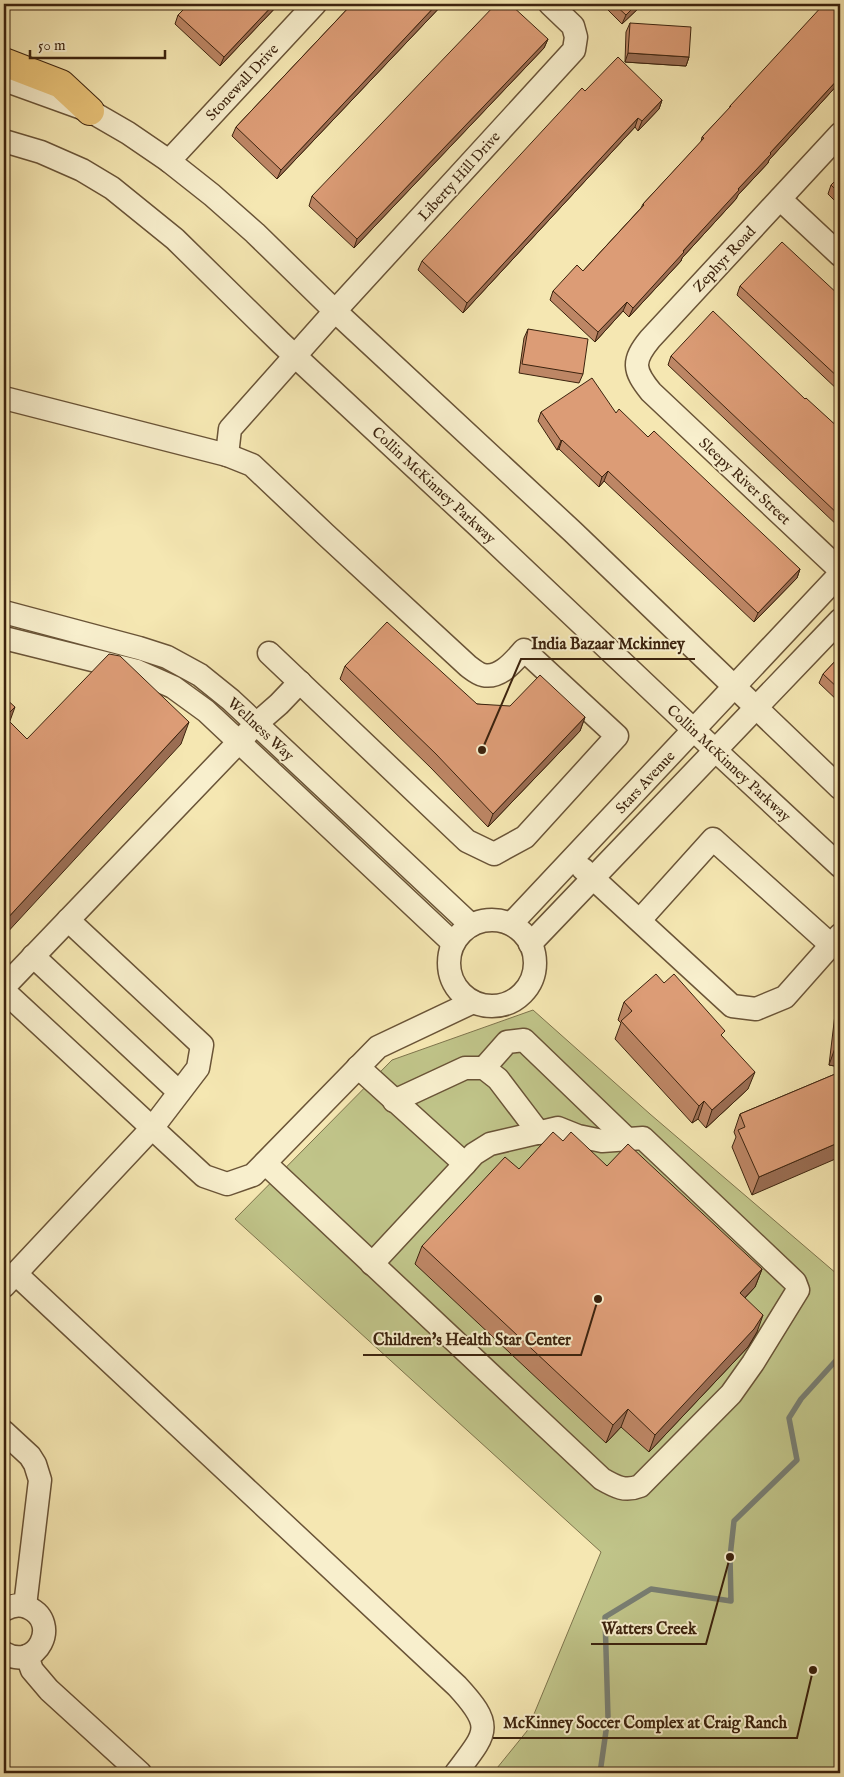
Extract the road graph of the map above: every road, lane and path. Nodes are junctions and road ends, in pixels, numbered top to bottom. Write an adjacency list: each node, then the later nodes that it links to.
1 (315, 4): 8 (street, Stonewall Drive)
2 (550, 4): 11 (street, Liberty Hill Drive)
3 (4, 62): 5 (main road)
4 (4, 80): 5 (street)
5 (90, 111): 8 (street)
6 (840, 134): 9 (street, Zephyr Road)
7 (4, 141): 12 (street, Collin McKinney Parkway)
8 (169, 162): 11 (street)
9 (780, 199): 10 (street); 13 (street, Zephyr Road)
10 (840, 255)
11 (335, 311): 12 (street, Liberty Hill Drive); 25 (street)
12 (295, 356): 15 (street, Liberty Hill Drive); 28 (street, Collin McKinney Parkway)
13 (651, 392): 16 (street, Sleepy River Street)
14 (4, 398): 15 (street)
15 (227, 455): 24 (street)
16 (840, 570)
17 (840, 574): 25 (street, Stars Avenue)
18 (4, 612): 20 (street, Wellness Way)
19 (840, 620): 26 (street, Stars Avenue)
20 (48, 624): 22 (street); 27 (street, Wellness Way)
21 (4, 638): 22 (street, Wellness Way)
22 (42, 648): 29 (street, Wellness Way)
23 (269, 654): 24 (street)
24 (300, 682): 27 (street)
25 (734, 688): 26 (street); 28 (street, Stars Avenue)
26 (756, 709): 30 (street, Stars Avenue); 31 (street)
27 (256, 724): 29 (street); 38 (street, Wellness Way)
28 (693, 730): 30 (street, Collin McKinney Parkway); 32 (street, Stars Avenue)
29 (238, 742): 35 (street); 40 (street, Wellness Way)
30 (716, 751): 33 (street, Collin McKinney Parkway); 34 (street, Stars Avenue)
31 (840, 788)
32 (572, 859): 34 (street); 37 (street, Stars Avenue)
33 (840, 866)
34 (593, 878): 36 (street); 41 (street, Stars Avenue)
35 (68, 920): 42 (street); 47 (street)
36 (640, 920): 39 (street); 39 (street)
37 (511, 924): 38 (street); 41 (street)
38 (471, 925): 40 (street)
39 (836, 940)
40 (453, 944): 44 (street)
41 (530, 944): 44 (street)
42 (33, 956): 43 (street); 47 (street)
43 (4, 989): 49 (street)
44 (473, 1002): 45 (street)
45 (358, 1067): 48 (street); 52 (street)
46 (484, 1068): 48 (street); 50 (street); 51 (street)
47 (179, 1092): 49 (street)
48 (394, 1101): 53 (street)
49 (153, 1127): 52 (street); 55 (street)
50 (539, 1133): 51 (street); 53 (street)
51 (628, 1140): 54 (street)
52 (265, 1163): 54 (street)
53 (465, 1164): 54 (street)
54 (372, 1264)
55 (10, 1280): 61 (street)
56 (4, 1432): 57 (street)
57 (14, 1608): 59 (street)
58 (4, 1653): 59 (street)
59 (27, 1656): 60 (street)
60 (140, 1773)
61 (456, 1773)

